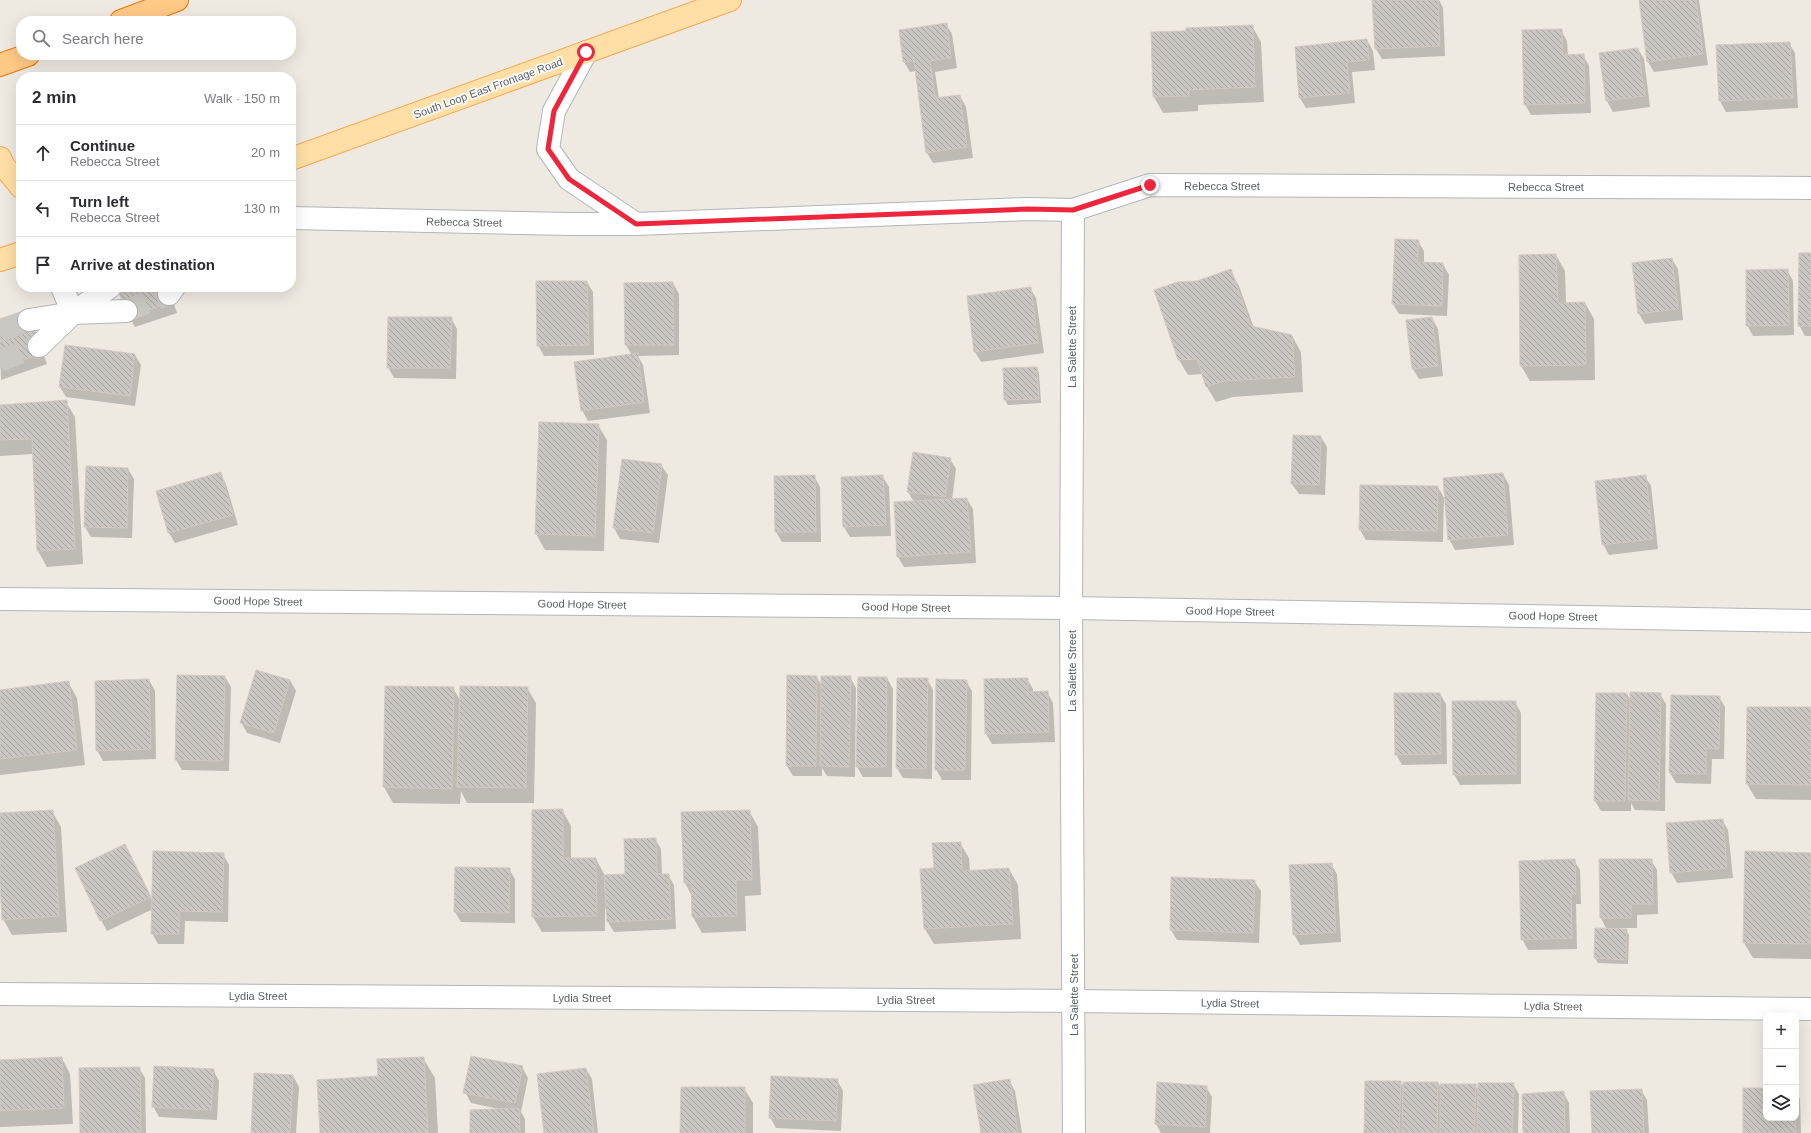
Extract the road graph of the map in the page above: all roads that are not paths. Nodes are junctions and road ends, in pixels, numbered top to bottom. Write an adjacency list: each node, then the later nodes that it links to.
1 (177, 0): 3 (highway)
2 (730, 0): 4 (main road, South Loop East Frontage Road)
3 (134, 16)
4 (586, 52): 7 (main road, South Loop East Frontage Road); 13 (street)
5 (16, 59): 6 (highway)
6 (0, 65)
7 (296, 157)
8 (0, 158): 9 (main road)
9 (16, 181)
10 (1811, 188): 11 (street, Rebecca Street)
11 (1073, 210): 13 (street, Rebecca Street); 23 (street, La Salette Street)
12 (296, 218): 13 (street, Rebecca Street)
13 (636, 224)
14 (16, 255): 15 (main road)
15 (0, 260)
16 (64, 292): 19 (street)
17 (103, 292): 19 (street)
18 (126, 311): 19 (street)
19 (73, 313): 20 (street); 21 (street)
20 (29, 320)
21 (39, 346)
22 (0, 598): 23 (street, Good Hope Street)
23 (1071, 608): 24 (street, Good Hope Street); 26 (street, La Salette Street)
24 (1811, 621)
25 (0, 994): 26 (street, Lydia Street)
26 (1074, 1001): 27 (street, Lydia Street); 28 (street, La Salette Street)
27 (1811, 1009)
28 (1074, 1133)

